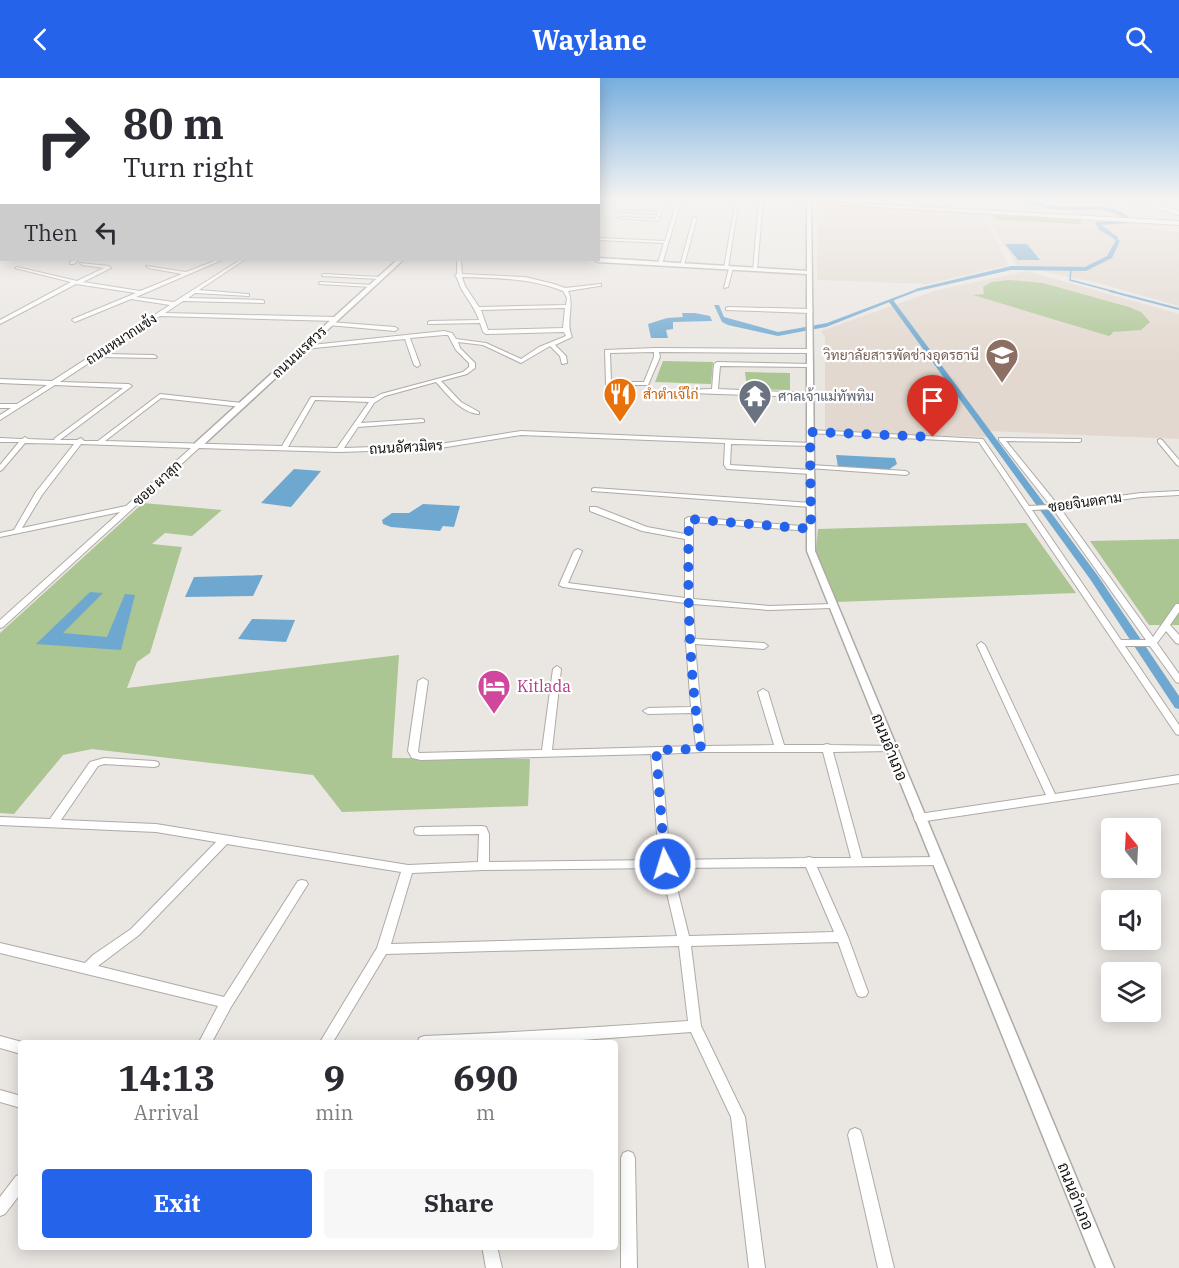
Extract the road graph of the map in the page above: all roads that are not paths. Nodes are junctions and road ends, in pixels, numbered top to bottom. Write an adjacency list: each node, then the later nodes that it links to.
1 (663, 254): 13 (street)
2 (685, 254): 14 (street)
3 (731, 254): 17 (street)
4 (756, 254): 18 (street)
5 (810, 254): 20 (street, ถนนอำเภอ)
6 (600, 260): 13 (street)
7 (217, 261): 19 (street)
8 (240, 261): 31 (street, ถนนหมากแข้ง)
9 (399, 261): 23 (street, ถนนนเรศวร)
10 (459, 261): 22 (street)
11 (80, 262): 12 (street); 24 (street)
12 (72, 263)
13 (660, 264): 14 (street)
14 (682, 265): 17 (street)
15 (148, 267): 19 (street)
16 (17, 268): 24 (street)
17 (728, 268): 18 (street); 28 (street)
18 (755, 270): 20 (street)
19 (187, 273): 33 (street)
20 (810, 273): 43 (street, ถนนอำเภอ)
21 (324, 275): 23 (street)
22 (457, 275): 30 (street); 40 (street)
23 (380, 278): 27 (street, ถนนนเรศวร)
24 (77, 282): 33 (street); 48 (street)
25 (321, 283): 27 (street)
26 (599, 285): 30 (street)
27 (372, 286): 32 (street, ถนนนเรศวร)
28 (726, 287)
29 (315, 288): 32 (street)
30 (565, 290): 39 (street)
31 (194, 291): 34 (street); 36 (street, ถนนหมากแข้ง)
32 (366, 291): 49 (street, ถนนนเรศวร)
33 (138, 292): 35 (street)
34 (248, 295)
35 (128, 297): 38 (street); 46 (street)
36 (182, 299): 37 (street); 38 (street, ถนนหมากแข้ง)
37 (262, 302)
38 (174, 304): 44 (street, ถนนหมากแข้ง)
39 (568, 306): 40 (street); 52 (street)
40 (478, 309): 47 (street)
41 (728, 309): 42 (street)
42 (739, 309): 43 (street); 45 (street)
43 (810, 311): 60 (street, ถนนอำเภอ)
44 (159, 314): 49 (street); 61 (street, ถนนหมากแข้ง)
45 (745, 314)
46 (75, 320)
47 (482, 321): 50 (street); 53 (street)
48 (0, 322)
49 (332, 322): 51 (street); 58 (street, ถนนนเรศวร)
50 (430, 323)
51 (395, 329)
52 (566, 330): 53 (street); 57 (street)
53 (486, 332): 56 (street)
54 (407, 337): 55 (street); 58 (street); 64 (street)
55 (454, 340): 56 (street); 66 (street)
56 (484, 344): 57 (street)
57 (551, 344): 63 (street)
58 (304, 347): 73 (street, ถนนนเรศวร)
59 (656, 350): 59 (street); 60 (street)
60 (810, 351): 65 (street, ถนนอำเภอ)
61 (97, 355): 62 (street); 68 (street, ถนนหมากแข้ง)
62 (154, 357)
63 (564, 363)
64 (417, 365)
65 (810, 365): 69 (street); 70 (street, ถนนอำเภอ)
66 (437, 380): 72 (street); 76 (street)
67 (0, 381): 68 (street)
68 (56, 381): 75 (street, ถนนหมากแข้ง); 83 (street)
69 (715, 391): 70 (street); 71 (street)
70 (810, 395): 81 (street, ถนนอำเภอ)
71 (685, 397)
72 (375, 400): 79 (street); 90 (street)
73 (242, 405): 86 (street); 89 (street, ถนนนเรศวร)
74 (0, 406): 75 (street)
75 (19, 406): 77 (street, ถนนหมากแข้ง)
76 (477, 413)
77 (0, 418)
78 (422, 421): 79 (street)
79 (355, 425): 91 (street)
80 (25, 439): 82 (street, ถนนอัศวมิตร); 83 (street, ถนนอัศวมิตร); 93 (street)
81 (810, 439): 87 (street, ถนนอัศวมิตร); 94 (street, ถนนอำเภอ); 101 (street, ซอยจินตคาม)
82 (0, 440)
83 (56, 440): 84 (street, ถนนอัศวมิตร)
84 (81, 440): 86 (street, ถนนอัศวมิตร); 104 (street)
85 (1079, 440): 102 (street)
86 (101, 441): 89 (street, ถนนอัศวมิตร)
87 (728, 441): 91 (street, ถนนอัศวมิตร); 94 (street)
88 (1160, 441): 92 (street)
89 (198, 445): 90 (street, ถนนอัศวมิตร); 99 (street, ซอย ผาสุก)
90 (284, 448): 91 (street, ถนนอัศวมิตร)
91 (339, 450)
92 (1179, 464)
93 (0, 469)
94 (811, 470): 95 (street); 98 (street, ถนนอำเภอ)
95 (906, 473)
96 (594, 490): 98 (street)
97 (1179, 493): 102 (street, ซอยจินตคาม)
98 (811, 505): 103 (street, ถนนอำเภอ)
99 (130, 507): 104 (street); 111 (street, ซอย ผาสุก)
100 (592, 508): 106 (street)
101 (1027, 508): 102 (street, ซอยจินตคาม); 115 (street)
102 (1052, 508): 116 (street)
103 (811, 529): 106 (street); 109 (street, ถนนอำเภอ)
104 (18, 531): 105 (street)
105 (0, 535)
106 (688, 537): 108 (street)
107 (578, 551): 108 (street)
108 (688, 601): 109 (street); 113 (street)
109 (832, 606): 128 (street, ถนนอำเภอ)
110 (1179, 606): 112 (street)
111 (0, 625)
112 (1166, 625): 114 (street); 116 (street)
113 (689, 641): 118 (street); 123 (street)
114 (1179, 641)
115 (1121, 643): 116 (street); 125 (street)
116 (1153, 643): 120 (street)
117 (981, 645): 134 (street)
118 (764, 646)
119 (556, 669): 131 (street)
120 (1179, 680)
121 (423, 681): 131 (street)
122 (763, 692): 126 (street)
123 (695, 710): 124 (street); 129 (street)
124 (648, 711)
125 (1179, 732)
126 (780, 747): 127 (street); 129 (street)
127 (827, 747): 128 (street); 140 (street)
128 (891, 748): 135 (street, ถนนอำเภอ)
129 (701, 749): 130 (street)
130 (656, 750): 131 (street); 143 (street)
131 (547, 753)
132 (154, 764): 137 (street)
133 (1179, 778): 134 (street)
134 (1052, 798): 135 (street)
135 (919, 818): 142 (street, ถนนอำเภอ)
136 (0, 821): 137 (street)
137 (52, 824): 139 (street)
138 (419, 831): 144 (street)
139 (225, 839): 145 (street); 151 (street)
140 (857, 860): 141 (street); 142 (street)
141 (809, 861): 143 (street); 147 (street)
142 (937, 861): 172 (street, ถนนอำเภอ)
143 (665, 864): 144 (street); 148 (street)
144 (483, 866): 145 (street)
145 (408, 869): 150 (street)
146 (302, 884): 153 (street)
147 (842, 937): 148 (street); 152 (street)
148 (684, 941): 150 (street); 154 (street)
149 (0, 948): 151 (street)
150 (383, 949): 157 (street)
151 (87, 969): 153 (street)
152 (862, 992)
153 (227, 1003): 156 (street)
154 (695, 1026): 155 (street); 170 (street)
155 (562, 1039): 158 (street)
156 (206, 1040)
157 (328, 1040)
158 (526, 1040)
159 (0, 1042): 160 (street)
160 (18, 1047)
161 (0, 1096): 162 (street)
162 (18, 1101)
163 (855, 1135): 171 (street)
164 (628, 1158): 169 (street)
165 (18, 1185): 166 (street)
166 (0, 1209)
167 (489, 1250): 168 (street)
168 (491, 1267)
169 (629, 1268)
170 (757, 1268)
171 (886, 1268)
172 (1106, 1268)

